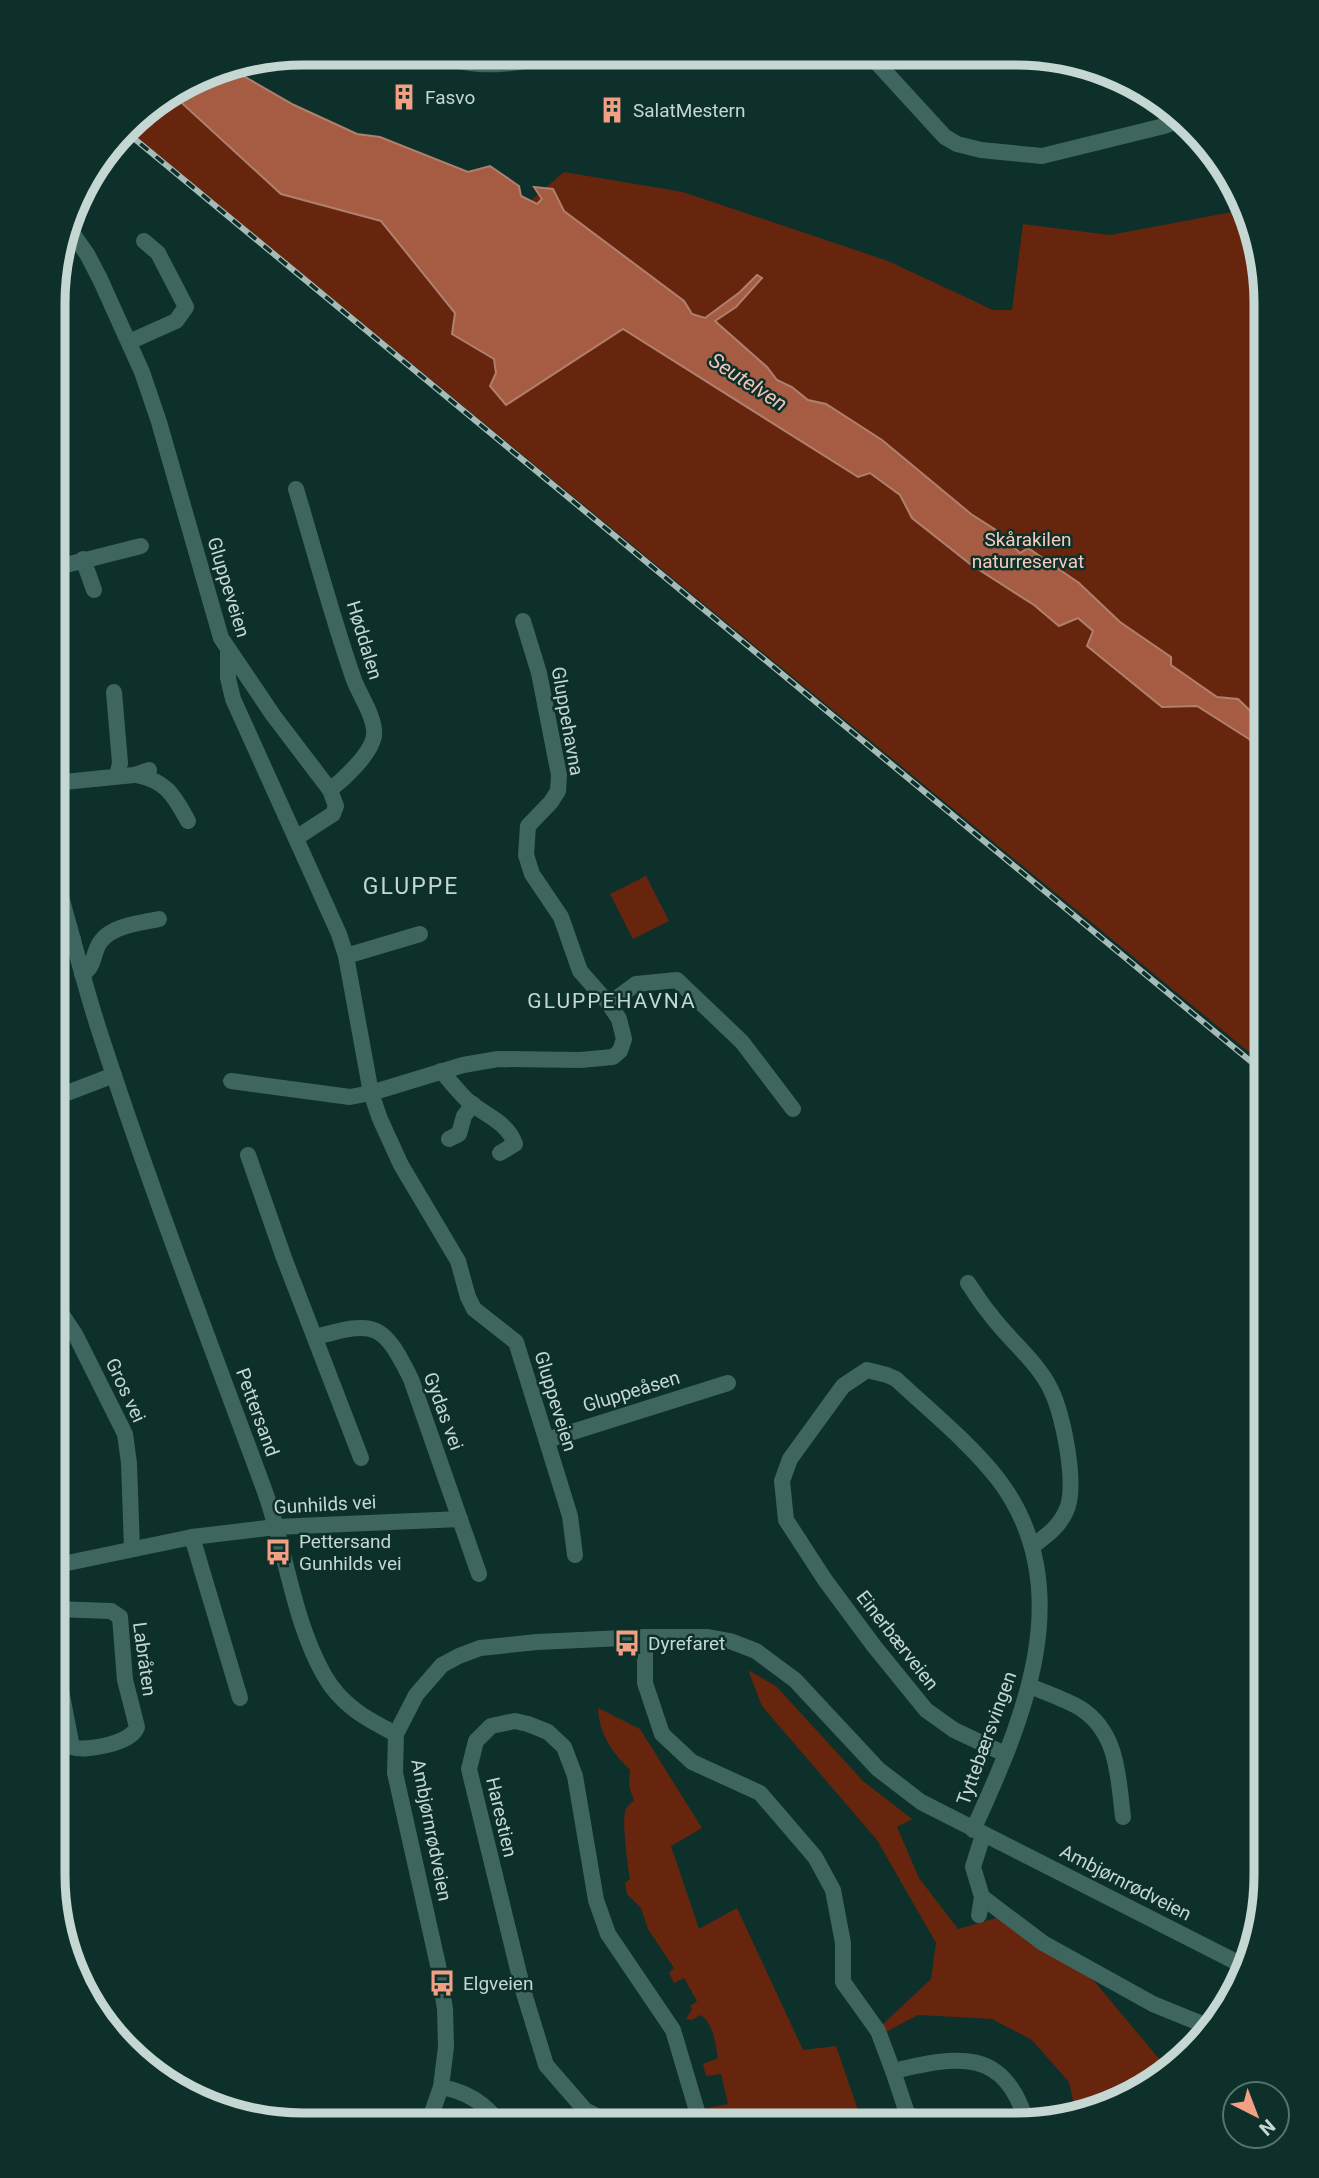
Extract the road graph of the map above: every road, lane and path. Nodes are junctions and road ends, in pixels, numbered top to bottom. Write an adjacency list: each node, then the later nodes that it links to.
1 (879, 65): 2 (street)
2 (1172, 124)
3 (74, 236): 5 (street, Gluppeveien)
4 (144, 241): 5 (street)
5 (129, 342): 12 (street, Gluppeveien)
6 (296, 489): 16 (street, Høddalen)
7 (141, 546): 8 (street)
8 (83, 559): 9 (street); 10 (street)
9 (65, 565)
10 (94, 590)
11 (523, 621): 26 (street, Gluppehavna)
12 (228, 649): 16 (street); 18 (street, Gluppeveien)
13 (114, 692): 14 (street)
14 (117, 776): 15 (street); 17 (street)
15 (65, 782)
16 (330, 790): 18 (street)
17 (188, 821)
18 (296, 838): 24 (street, Gluppeveien)
19 (65, 911): 22 (street, Pettersand)
20 (159, 919): 25 (street)
21 (420, 934): 24 (street)
22 (73, 939): 23 (street); 25 (street, Pettersand)
23 (65, 942)
24 (346, 956): 30 (street, Gluppeveien)
25 (82, 974): 28 (street, Pettersand)
26 (609, 1004): 27 (street, Gluppehavna); 33 (street)
27 (441, 1071): 30 (street, Gluppehavna); 32 (street)
28 (114, 1075): 31 (street); 45 (street, Pettersand)
29 (230, 1080): 30 (street)
30 (371, 1093): 41 (street, Gluppeveien)
31 (65, 1094)
32 (473, 1104): 34 (street); 35 (street)
33 (793, 1109)
34 (449, 1139)
35 (500, 1153)
36 (248, 1155): 39 (street)
37 (968, 1283): 47 (street)
38 (65, 1319): 48 (street, Gros vei)
39 (316, 1337): 42 (street); 43 (street, Gydas vei)
40 (729, 1383): 41 (street, Gluppeåsen)
41 (547, 1440): 49 (street, Gluppeveien)
42 (361, 1458)
43 (460, 1519): 45 (street, Gunhilds vei); 51 (street, Gydas vei)
44 (786, 1520): 47 (street, Tyttebærsvingen); 58 (street, Einerbærveien)
45 (276, 1527): 46 (street, Gunhilds vei); 57 (street, Pettersand)
46 (192, 1537): 48 (street, Gunhilds vei); 55 (street)
47 (1033, 1546): 54 (street, Tyttebærsvingen)
48 (132, 1549): 50 (street, Gunhilds vei)
49 (575, 1555)
50 (65, 1563)
51 (479, 1574)
52 (65, 1609): 56 (street, Labråten)
53 (645, 1637): 57 (street, Ambjørnrødveien); 60 (street, Ambjørnrødveien); 65 (street)
54 (1030, 1686): 58 (street, Tyttebærsvingen); 59 (street)
55 (240, 1698)
56 (65, 1711)
57 (396, 1734): 66 (street, Ambjørnrødveien)
58 (1005, 1754): 60 (street, Tyttebærsvingen)
59 (1123, 1817)
60 (979, 1832): 61 (street); 63 (street, Ambjørnrødveien)
61 (982, 1897): 62 (street); 64 (street)
62 (979, 1914)
63 (1237, 1963)
64 (1202, 2024)
65 (892, 2071): 71 (street); 72 (street)
66 (441, 2087): 67 (street, Ambjørnrødveien); 68 (street)
67 (432, 2113)
68 (492, 2113)
69 (591, 2113): 70 (street, Harestien)
70 (697, 2113)
71 (907, 2113)
72 (1024, 2113)

